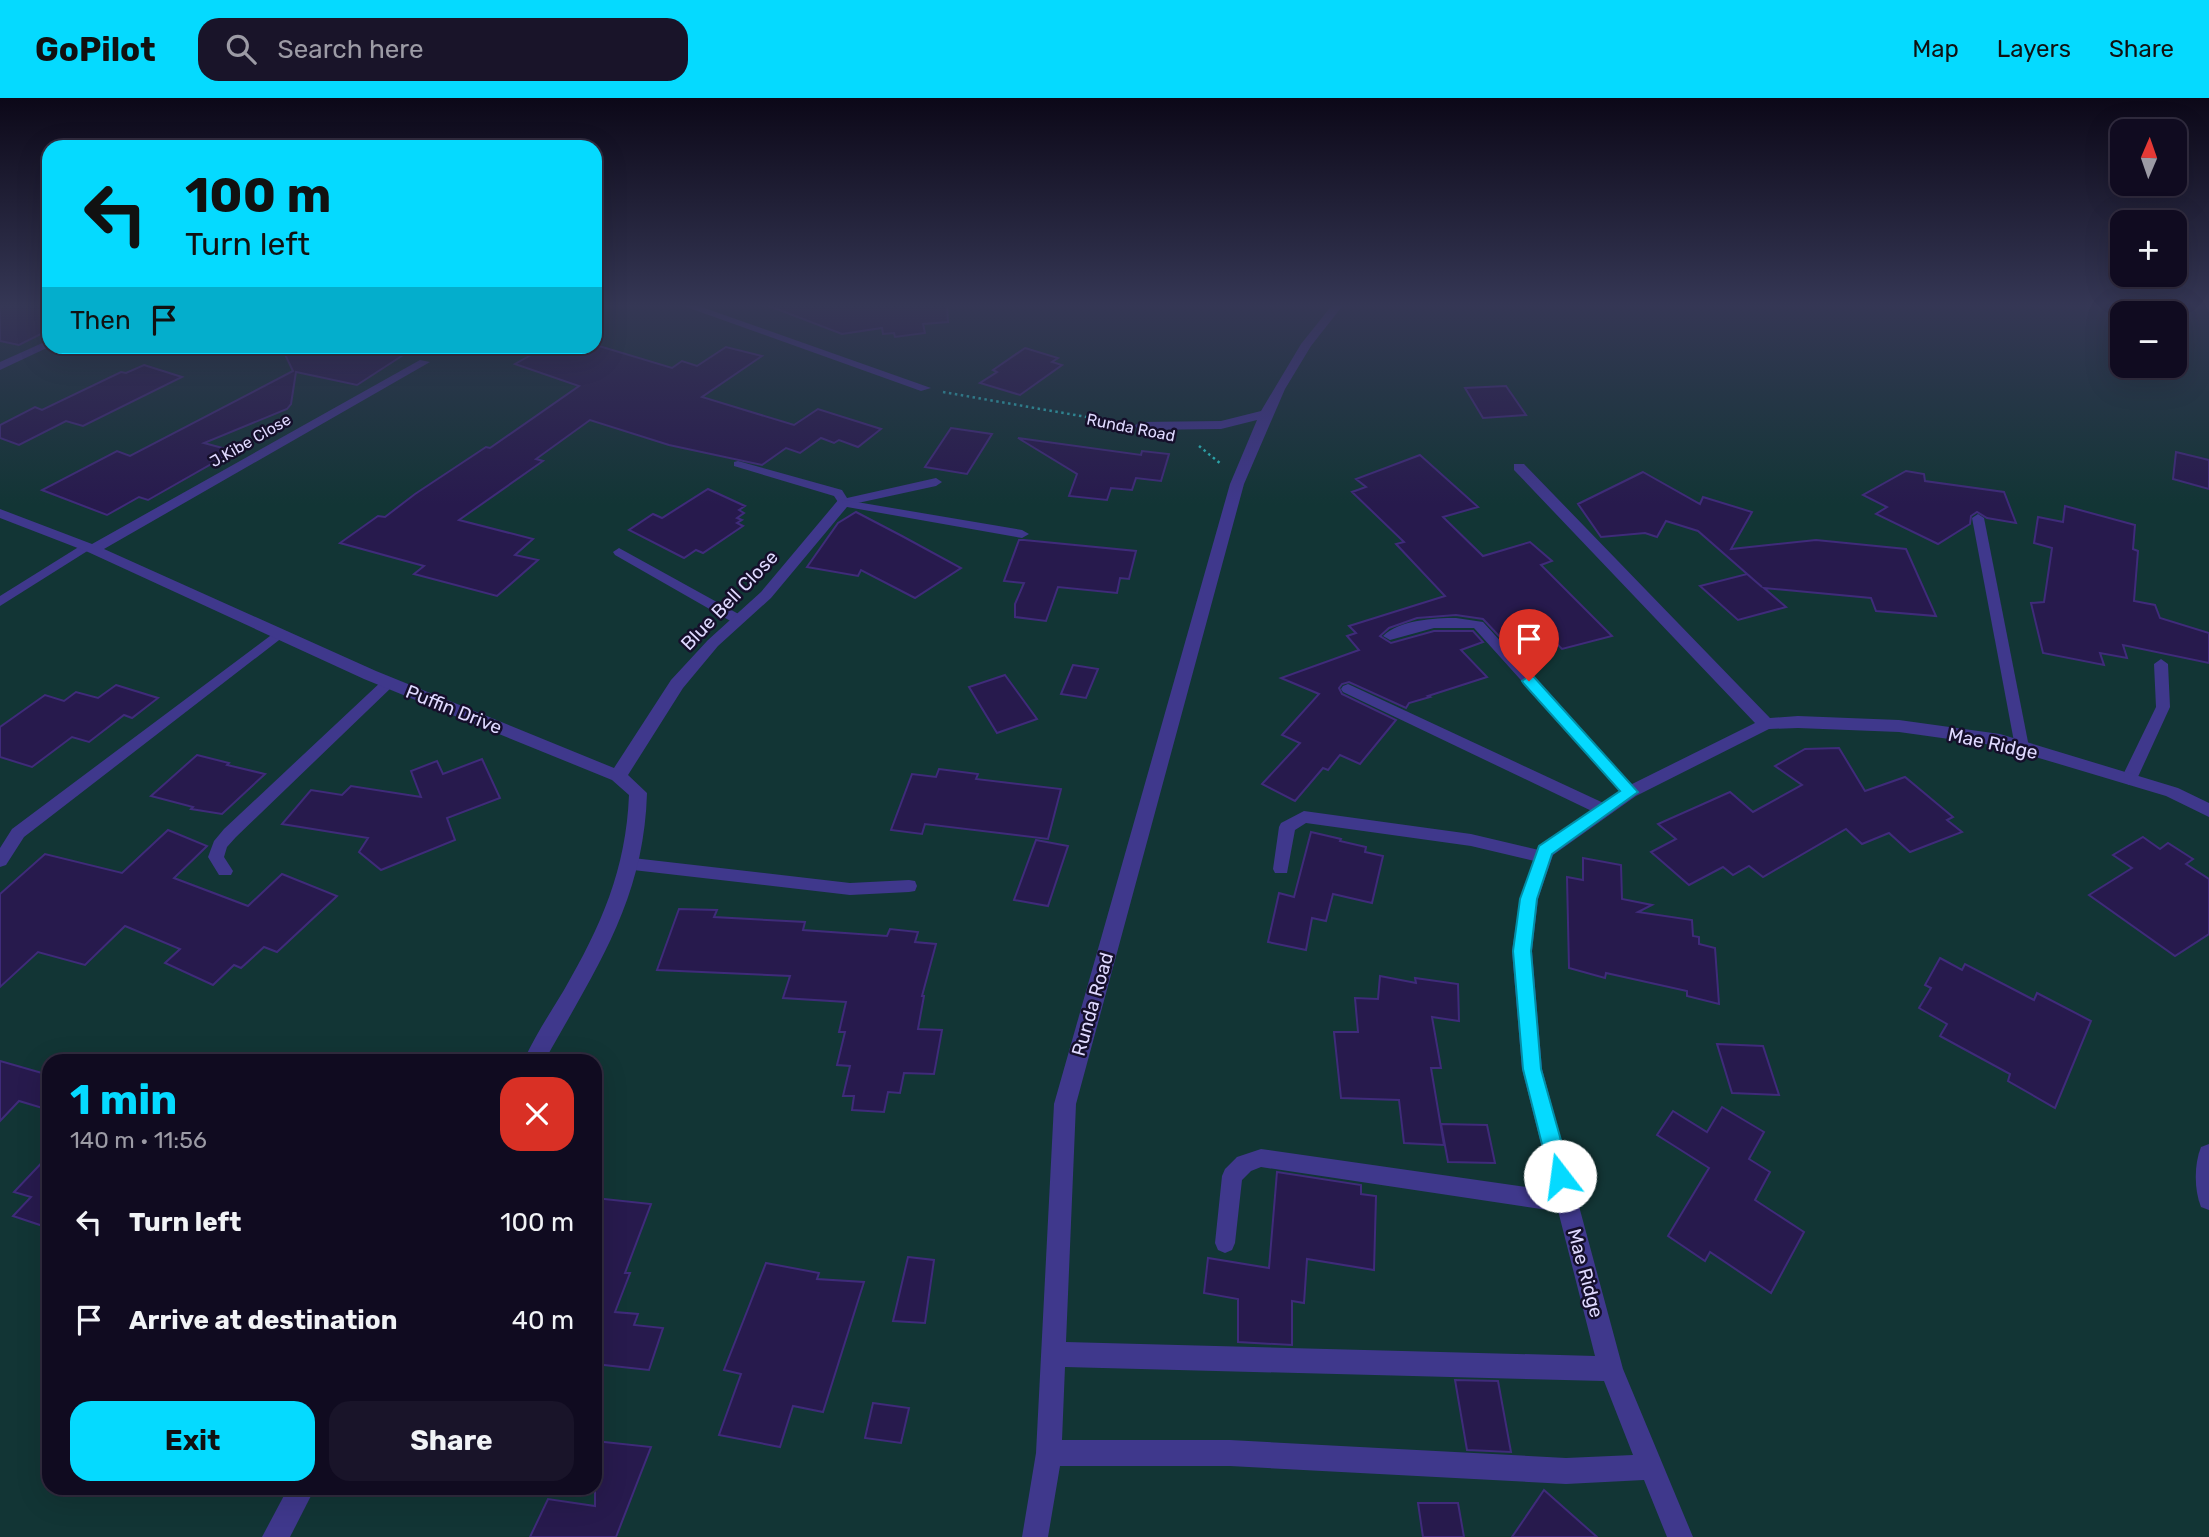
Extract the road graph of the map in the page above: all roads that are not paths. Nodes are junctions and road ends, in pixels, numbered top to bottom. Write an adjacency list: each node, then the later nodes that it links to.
1 (408, 371): 14 (street, J.Kibe Close)
2 (877, 371): 4 (street)
3 (1291, 371): 5 (street, Runda Road)
4 (925, 388)
5 (1266, 414): 6 (street); 41 (street, Runda Road)
6 (1140, 426)
7 (738, 464): 10 (lane)
8 (1520, 467): 23 (street)
9 (936, 482): 10 (lane)
10 (844, 502): 13 (street); 17 (street, Blue Bell Close)
11 (0, 513): 14 (street, Puffin Drive)
12 (1978, 518): 24 (lane)
13 (1022, 534)
14 (89, 548): 16 (lane); 18 (street, Puffin Drive)
15 (619, 552): 17 (lane)
16 (0, 602)
17 (739, 620): 25 (street, Blue Bell Close)
18 (278, 634): 21 (street, Puffin Drive); 31 (lane)
19 (1390, 635): 27 (lane)
20 (2161, 664): 26 (lane)
21 (388, 682): 25 (street, Puffin Drive); 34 (lane)
22 (1348, 689): 28 (lane)
23 (1766, 724): 24 (street, Mae Ridge); 27 (street, Mae Ridge)
24 (2022, 747): 26 (street, Mae Ridge)
25 (618, 776): 32 (street, Puffin Drive)
26 (2129, 779): 29 (street, Mae Ridge)
27 (1630, 792): 28 (street, Mae Ridge)
28 (1604, 810): 30 (street, Mae Ridge)
29 (2209, 811)
30 (1543, 857): 33 (lane); 39 (street, Mae Ridge)
31 (0, 861)
32 (633, 864): 35 (lane); 36 (street, Puffin Drive)
33 (1281, 869)
34 (225, 871)
35 (909, 886)
36 (537, 1054)
37 (2209, 1154): 38 (street)
38 (2209, 1199)
39 (1567, 1203): 40 (lane); 42 (street, Mae Ridge)
40 (1225, 1243)
41 (1052, 1354): 42 (street); 43 (street, Runda Road)
42 (1611, 1369): 44 (street, Mae Ridge)
43 (1049, 1453): 44 (street); 47 (street, Runda Road)
44 (1650, 1467): 48 (street, Mae Ridge)
45 (298, 1495): 46 (street)
46 (275, 1537)
47 (1035, 1537)
48 (1680, 1537)

